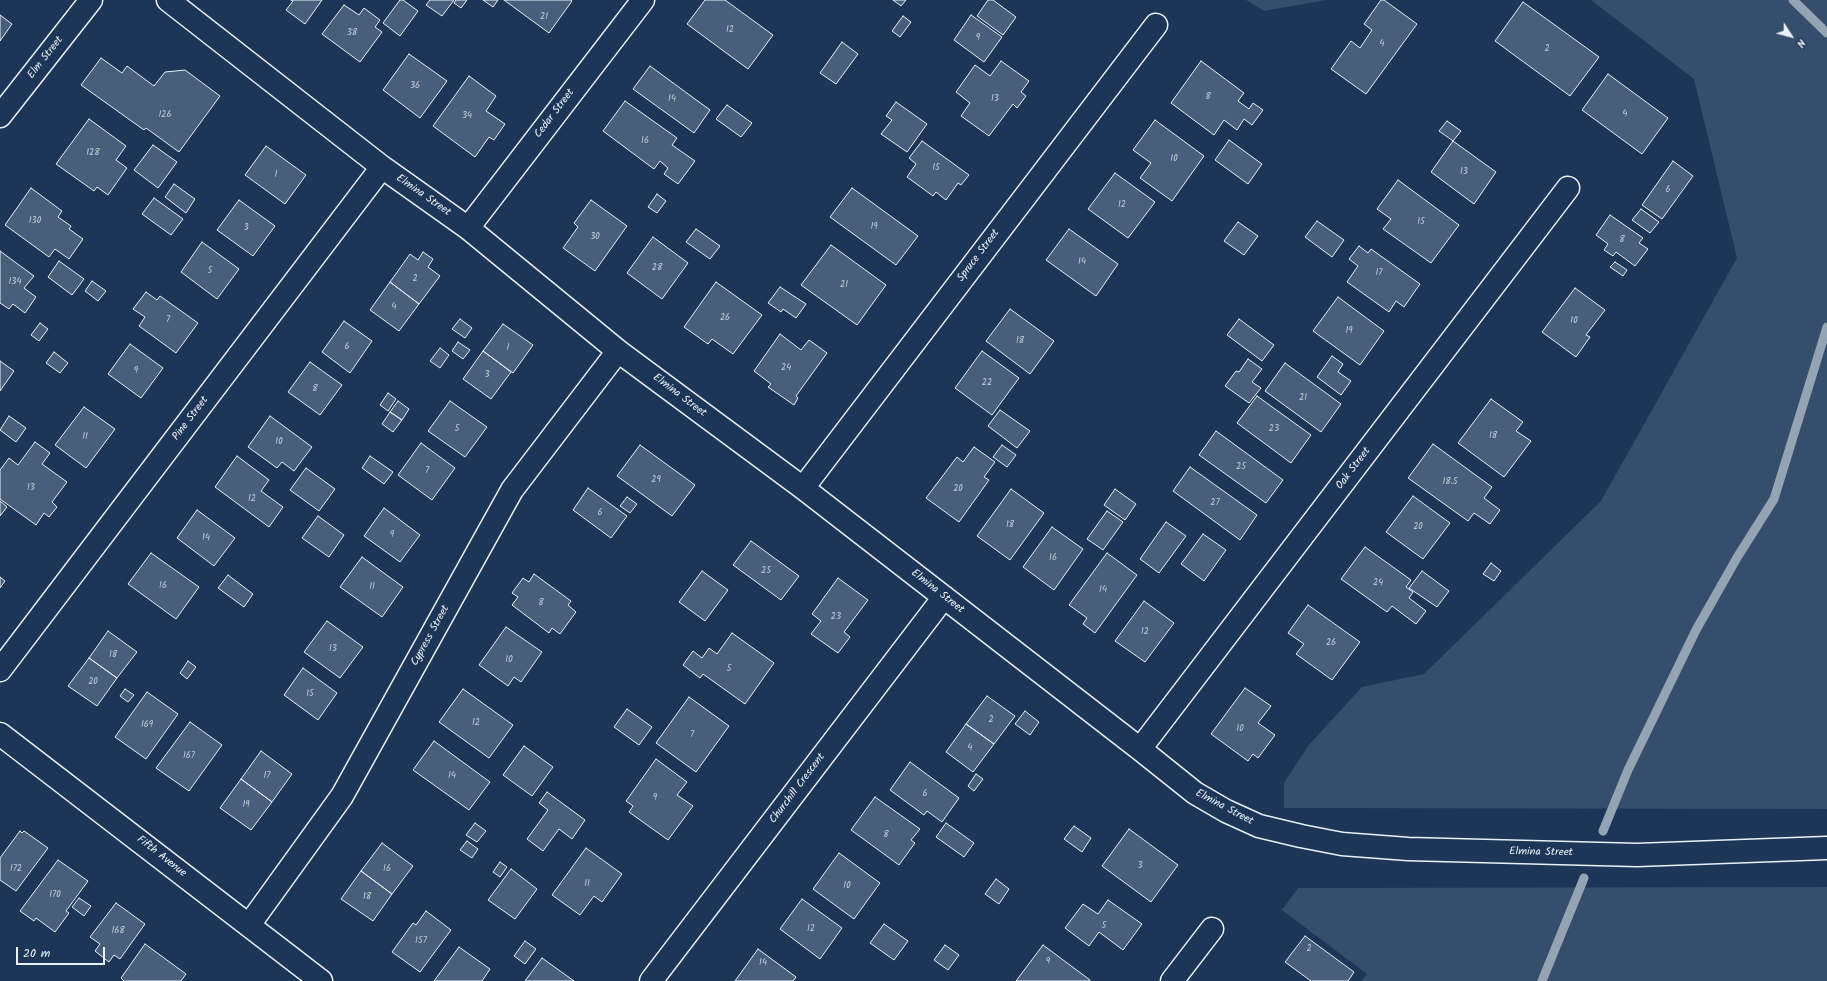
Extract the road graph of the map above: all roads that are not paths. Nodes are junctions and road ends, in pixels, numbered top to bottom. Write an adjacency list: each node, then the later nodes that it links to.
1 (92, 0): 5 (street, Elm Street)
2 (168, 0): 6 (street, Elmina Street)
3 (643, 0): 8 (street, Cedar Street)
4 (1156, 25): 10 (street, Spruce Street)
5 (0, 116)
6 (382, 167): 8 (street, Elmina Street); 12 (street, Pine Street)
7 (1568, 188): 14 (street, Oak Street)
8 (468, 228): 9 (street, Elmina Street)
9 (618, 351): 10 (street, Elmina Street); 16 (street, Cypress Street)
10 (803, 488): 11 (street, Elmina Street)
11 (944, 597): 14 (street, Elmina Street); 19 (street, Churchill Crescent)
12 (0, 670)
13 (0, 734): 16 (street, Fifth Avenue)
14 (1140, 749): 15 (street, Elmina Street)
15 (1827, 848)
16 (249, 925): 18 (street, Fifth Avenue)
17 (1212, 929): 20 (street)
18 (321, 981)
19 (651, 981)
20 (1172, 981)

